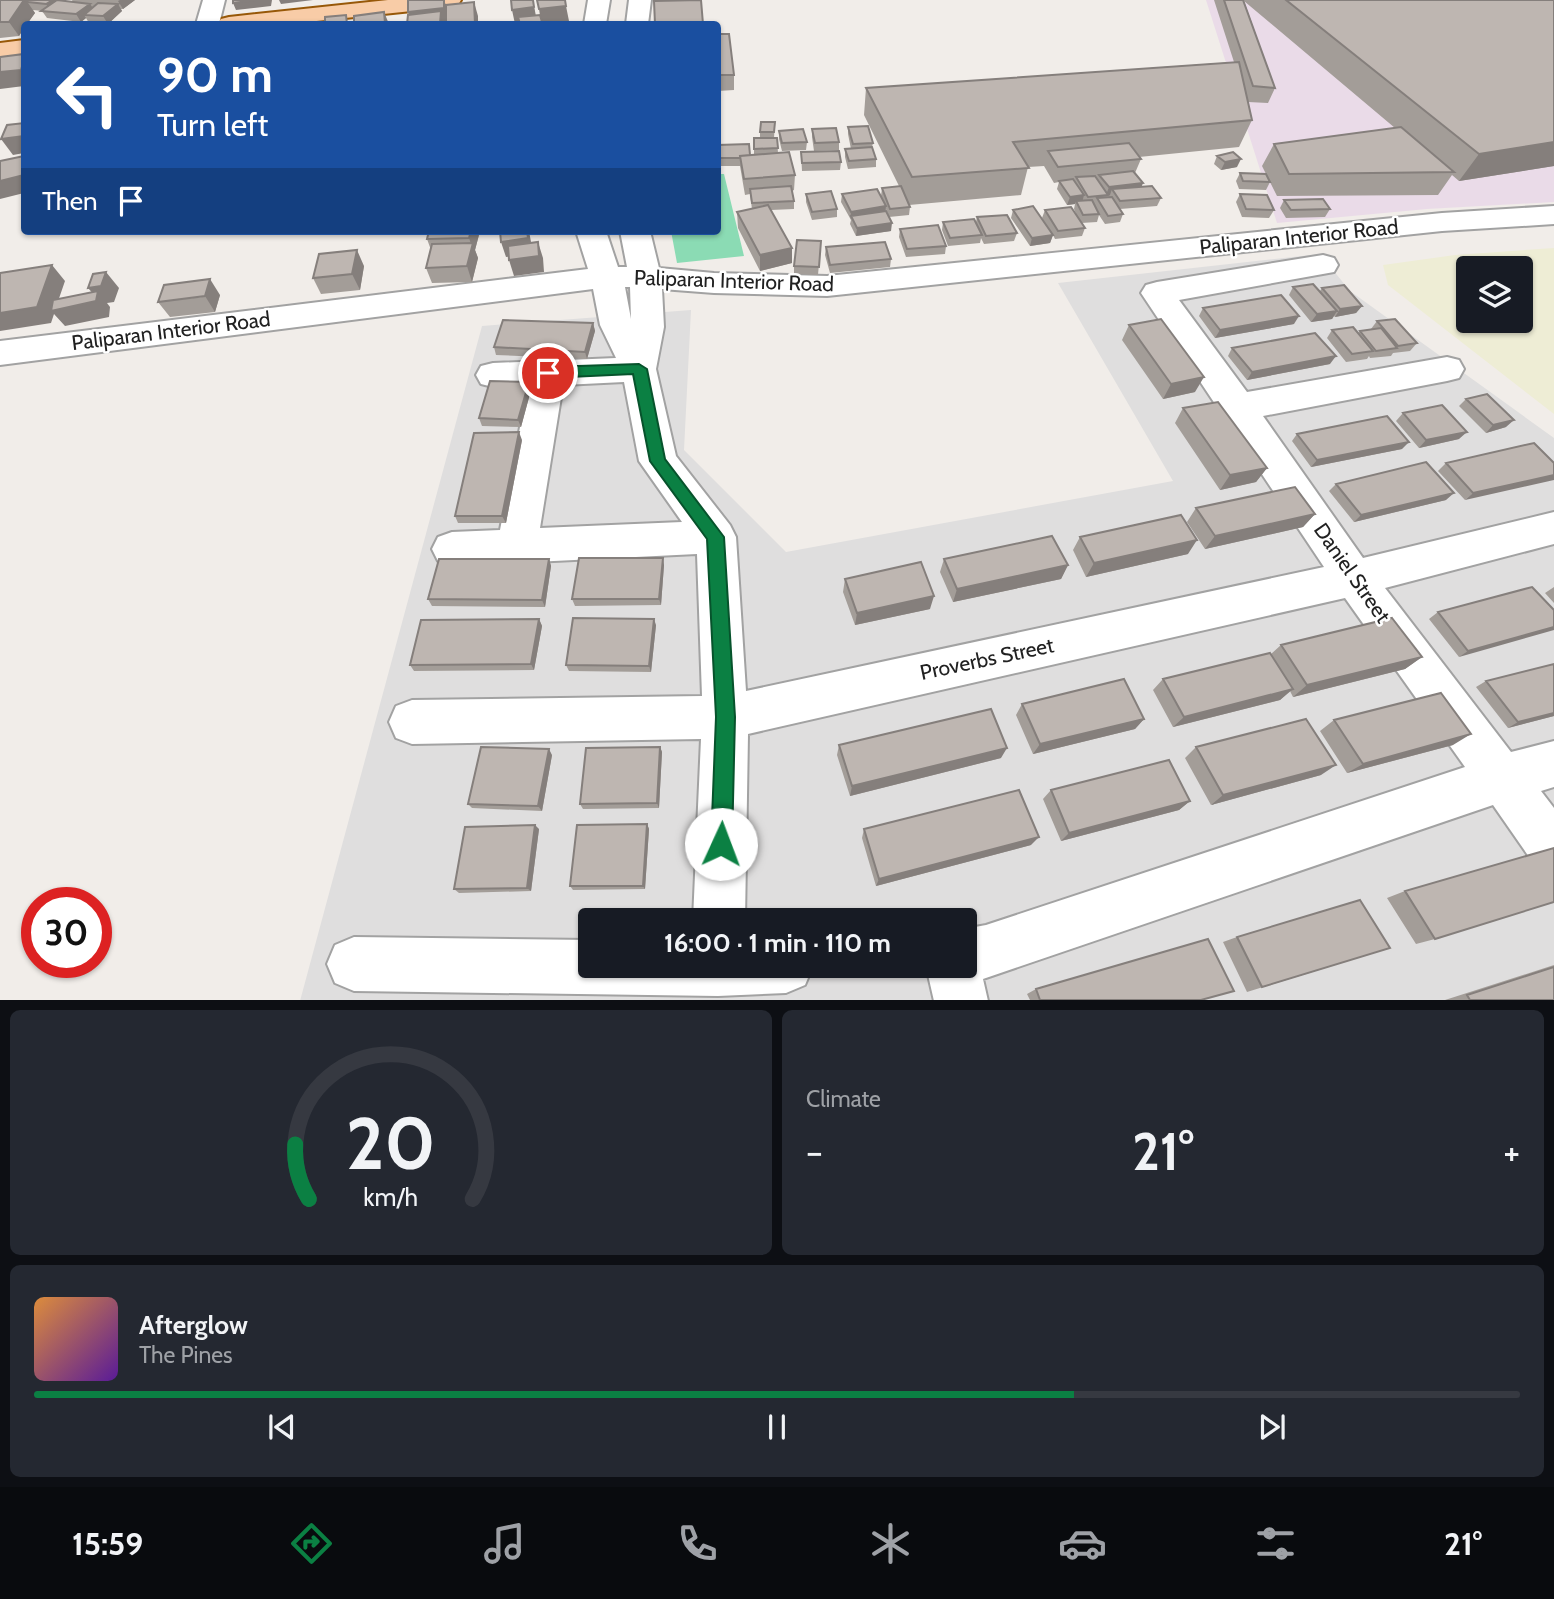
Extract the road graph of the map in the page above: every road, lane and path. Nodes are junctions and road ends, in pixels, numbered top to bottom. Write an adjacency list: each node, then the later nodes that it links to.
1 (214, 0): 5 (street)
2 (450, 0): 6 (main road)
3 (599, 0): 7 (street)
4 (640, 0): 8 (street)
5 (209, 21)
6 (257, 21)
7 (596, 21)
8 (637, 21)
9 (21, 47): 10 (main road)
10 (0, 50)
11 (1554, 215): 15 (street, Paliparan Interior Road)
12 (592, 235): 16 (street)
13 (636, 235): 15 (street)
14 (1324, 265): 22 (street, Daniel Street)
15 (645, 276): 16 (street, Paliparan Interior Road); 18 (street)
16 (607, 277): 17 (street, Paliparan Interior Road); 18 (street)
17 (0, 353)
18 (639, 369): 20 (street); 24 (street)
19 (1447, 369): 22 (street)
20 (548, 373): 21 (street); 25 (street)
21 (493, 374)
22 (1238, 407): 27 (street, Daniel Street)
23 (1554, 528): 27 (street, Proverbs Street)
24 (716, 537): 25 (street); 28 (street)
25 (517, 548): 26 (street)
26 (452, 549)
27 (1354, 578): 28 (street, Proverbs Street); 31 (street, Daniel Street)
28 (725, 717): 29 (street, Proverbs Street); 33 (street)
29 (412, 722)
30 (1554, 764): 31 (street)
31 (1503, 778): 32 (street, Daniel Street); 34 (street)
32 (1554, 849)
33 (720, 908)
34 (977, 954)
35 (354, 964): 36 (street)
36 (578, 964)
37 (956, 978): 38 (street)
38 (961, 1000)

